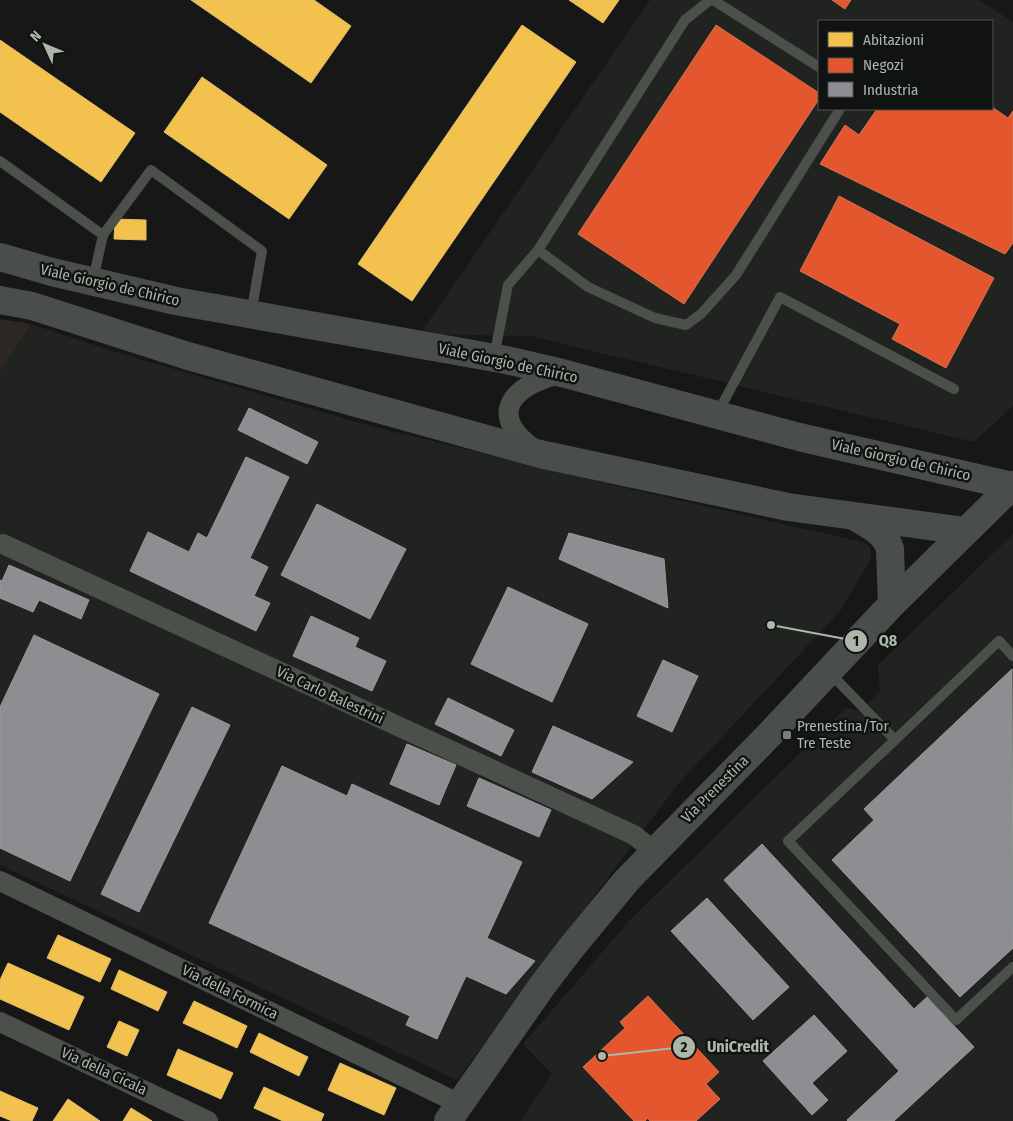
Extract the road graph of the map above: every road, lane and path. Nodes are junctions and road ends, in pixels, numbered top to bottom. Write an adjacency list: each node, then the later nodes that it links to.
1 (712, 0): 2 (lane); 6 (lane)
2 (818, 66)
3 (839, 110): 6 (lane)
4 (0, 161): 5 (lane)
5 (103, 235): 8 (lane); 10 (lane)
6 (538, 250): 11 (lane)
7 (0, 257): 8 (street, Viale Giorgio de Chirico)
8 (92, 282): 10 (street, Viale Giorgio de Chirico)
9 (0, 300): 15 (street)
10 (250, 315): 11 (street, Viale Giorgio de Chirico)
11 (494, 358): 12 (street, Viale Giorgio de Chirico)
12 (562, 373): 14 (street, Viale Giorgio de Chirico); 15 (street)
13 (954, 389): 14 (lane)
14 (716, 414): 16 (street, Viale Giorgio de Chirico)
15 (540, 454): 17 (street)
16 (1012, 485): 18 (street, Via Prenestina)
17 (853, 516): 18 (street); 20 (street)
18 (965, 531): 20 (street, Via Prenestina)
19 (3, 544): 24 (street, Via Carlo Balestrini)
20 (892, 604): 22 (street, Via Prenestina)
21 (1013, 656): 23 (lane)
22 (828, 671): 23 (lane); 24 (street, Via Prenestina)
23 (895, 740): 26 (lane)
24 (654, 851): 28 (street, Via Prenestina)
25 (0, 881): 28 (street, Via della Formica)
26 (1013, 967)
27 (0, 1022): 29 (street, Via della Cicala)
28 (454, 1112)
29 (208, 1121)

